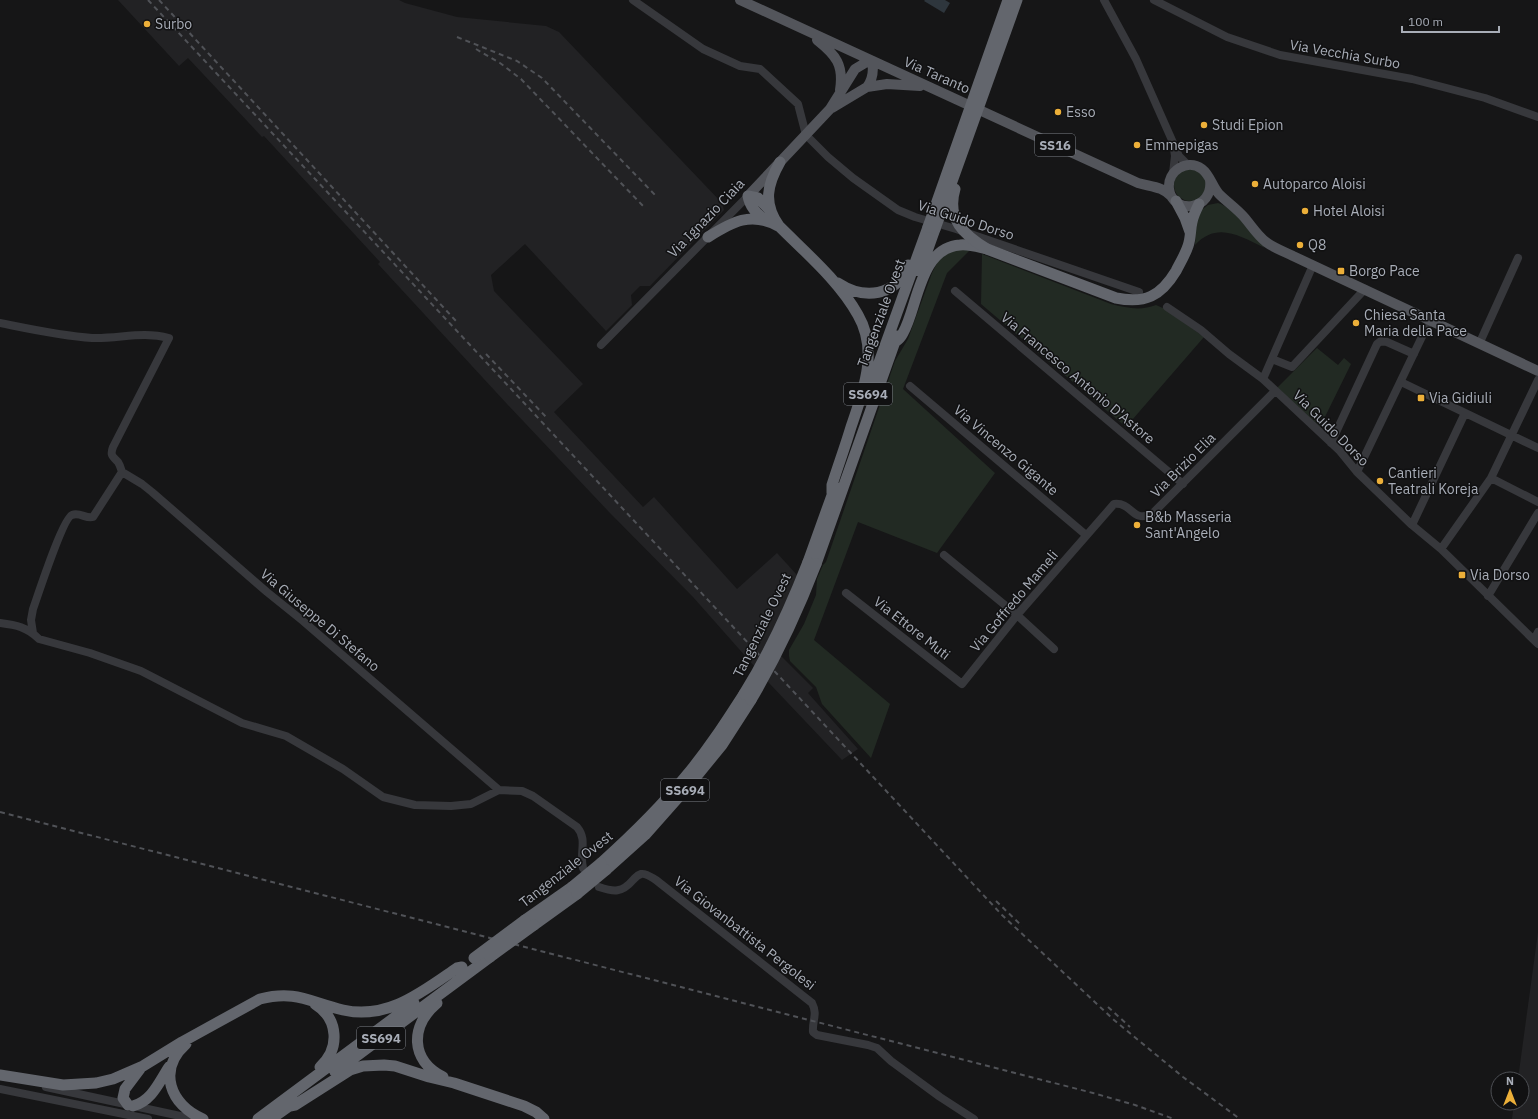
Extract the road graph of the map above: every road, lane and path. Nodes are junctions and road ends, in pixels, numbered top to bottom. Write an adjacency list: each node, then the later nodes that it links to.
1 (633, 0): 15 (street)
2 (740, 0): 7 (main road, Via Taranto / SS16)
3 (1008, 0): 27 (highway, Tangenziale Ovest / SS694, bridge)
4 (1017, 0): 14 (highway, Tangenziale Ovest / SS694, bridge)
5 (1105, 0): 16 (street)
6 (1154, 0): 13 (street, Via Vecchia Surbo)
7 (802, 29): 8 (main road, Via Taranto / SS16); 11 (main road)
8 (872, 61): 9 (main road, Via Taranto / SS16); 10 (main road); 11 (main road, Via Ignazio Ciaia)
9 (928, 86): 10 (main road, Via Ignazio Ciaia); 20 (main road, Via Taranto / SS16)
10 (867, 87): 12 (main road, Via Ignazio Ciaia)
11 (840, 94): 12 (main road, Via Ignazio Ciaia)
12 (830, 109): 15 (main road, Via Ignazio Ciaia)
13 (1538, 117)
14 (974, 119): 27 (highway, Tangenziale Ovest / SS694, bridge); 30 (highway, bridge)
15 (806, 134): 17 (main road, Via Ignazio Ciaia); 36 (street, Via Guido Dorso)
16 (1172, 140): 18 (street); 19 (street)
17 (780, 162): 22 (main road, Via Ignazio Ciaia); 26 (highway)
18 (1192, 165): 19 (main road, Via Taranto); 21 (main road, Via Taranto)
19 (1172, 175): 20 (main road, Via Taranto); 23 (main road)
20 (1123, 176): 23 (main road, Via Taranto)
21 (1210, 180): 24 (main road); 25 (main road, Via Taranto)
22 (748, 196): 26 (highway); 29 (street, Via Ignazio Ciaia)
23 (1174, 199): 24 (main road, Via Taranto); 28 (highway)
24 (1201, 203): 25 (main road, Via Taranto); 28 (highway)
25 (1238, 210): 32 (main road, Via Taranto)
26 (768, 216): 29 (highway); 33 (highway)
27 (929, 227): 33 (highway); 40 (highway, Tangenziale Ovest / SS694); 59 (highway, Tangenziale Ovest / SS694)
28 (1190, 232): 30 (highway)
29 (708, 237): 42 (street, Via Ignazio Ciaia)
30 (987, 249): 40 (highway)
31 (1518, 258): 41 (street)
32 (1313, 265): 34 (main road, Via Taranto); 44 (street)
33 (828, 275): 59 (highway)
34 (1365, 289): 38 (main road, Via Taranto); 44 (street)
35 (955, 291): 58 (street, Via Francesco Antonio D'Astore)
36 (1139, 292)
37 (1167, 307): 46 (street, Via Guido Dorso)
38 (1430, 320): 41 (main road, Via Taranto); 43 (street)
39 (0, 323): 55 (street)
40 (895, 342): 66 (highway, Tangenziale Ovest / SS694)
41 (1480, 342): 45 (main road, Via Taranto)
42 (601, 345)
43 (1414, 354): 48 (street); 53 (street)
44 (1272, 359): 46 (street)
45 (1538, 371)
46 (1263, 379): 50 (street, Via Guido Dorso)
47 (1538, 380): 52 (street)
48 (1401, 382): 51 (street); 56 (street)
49 (910, 386): 63 (street, Via Vincenzo Gigante)
50 (1275, 391): 53 (street, Via Guido Dorso); 58 (street, Via Brizio Elia)
51 (1465, 413): 52 (street); 62 (street)
52 (1512, 436): 54 (street); 57 (street)
53 (1330, 443): 56 (street, Via Guido Dorso)
54 (1538, 448)
55 (122, 472): 71 (street); 75 (street, Via Giuseppe Di Stefano)
56 (1357, 472): 62 (street, Via Guido Dorso)
57 (1491, 478): 60 (street); 64 (street)
58 (1183, 484): 63 (street, Via Brizio Elia)
59 (832, 493): 66 (highway, Tangenziale Ovest / SS694)
60 (1538, 502)
61 (1538, 513): 68 (street)
62 (1412, 525): 64 (street, Via Guido Dorso)
63 (1086, 535): 69 (street, Via Goffredo Mameli)
64 (1441, 549): 68 (street, Via Guido Dorso)
65 (944, 555): 69 (street)
66 (812, 563): 78 (highway, Tangenziale Ovest / SS694, bridge)
67 (846, 593): 74 (street, Via Ettore Muti)
68 (1488, 596): 72 (street, Via Guido Dorso)
69 (1017, 615): 73 (street); 74 (street, Via Goffredo Mameli)
70 (0, 623): 71 (street)
71 (33, 633): 75 (street)
72 (1537, 639)
73 (1054, 649)
74 (962, 684)
75 (499, 790): 76 (street)
76 (583, 868)
77 (599, 886): 95 (street, Via Giovanbattista Pergolesi)
78 (530, 922): 79 (highway, Tangenziale Ovest / SS694, bridge); 79 (highway, Tangenziale Ovest / SS694, bridge)
79 (482, 960): 80 (highway, Tangenziale Ovest / SS694); 86 (highway); 89 (highway, Tangenziale Ovest / SS694)
80 (462, 967): 81 (highway); 90 (highway, Tangenziale Ovest / SS694)
81 (300, 997): 82 (highway); 90 (highway)
82 (199, 1033): 83 (highway); 84 (highway)
83 (173, 1061): 88 (highway); 93 (highway)
84 (143, 1066): 85 (highway); 88 (highway)
85 (0, 1076): 88 (street)
86 (454, 1083): 89 (highway); 94 (highway)
87 (0, 1089): 91 (street)
88 (130, 1105): 92 (street)
89 (290, 1106): 90 (highway, Tangenziale Ovest / SS694)
90 (264, 1118)
91 (148, 1119)
92 (194, 1119)
93 (203, 1119)
94 (544, 1119)
95 (974, 1119)

